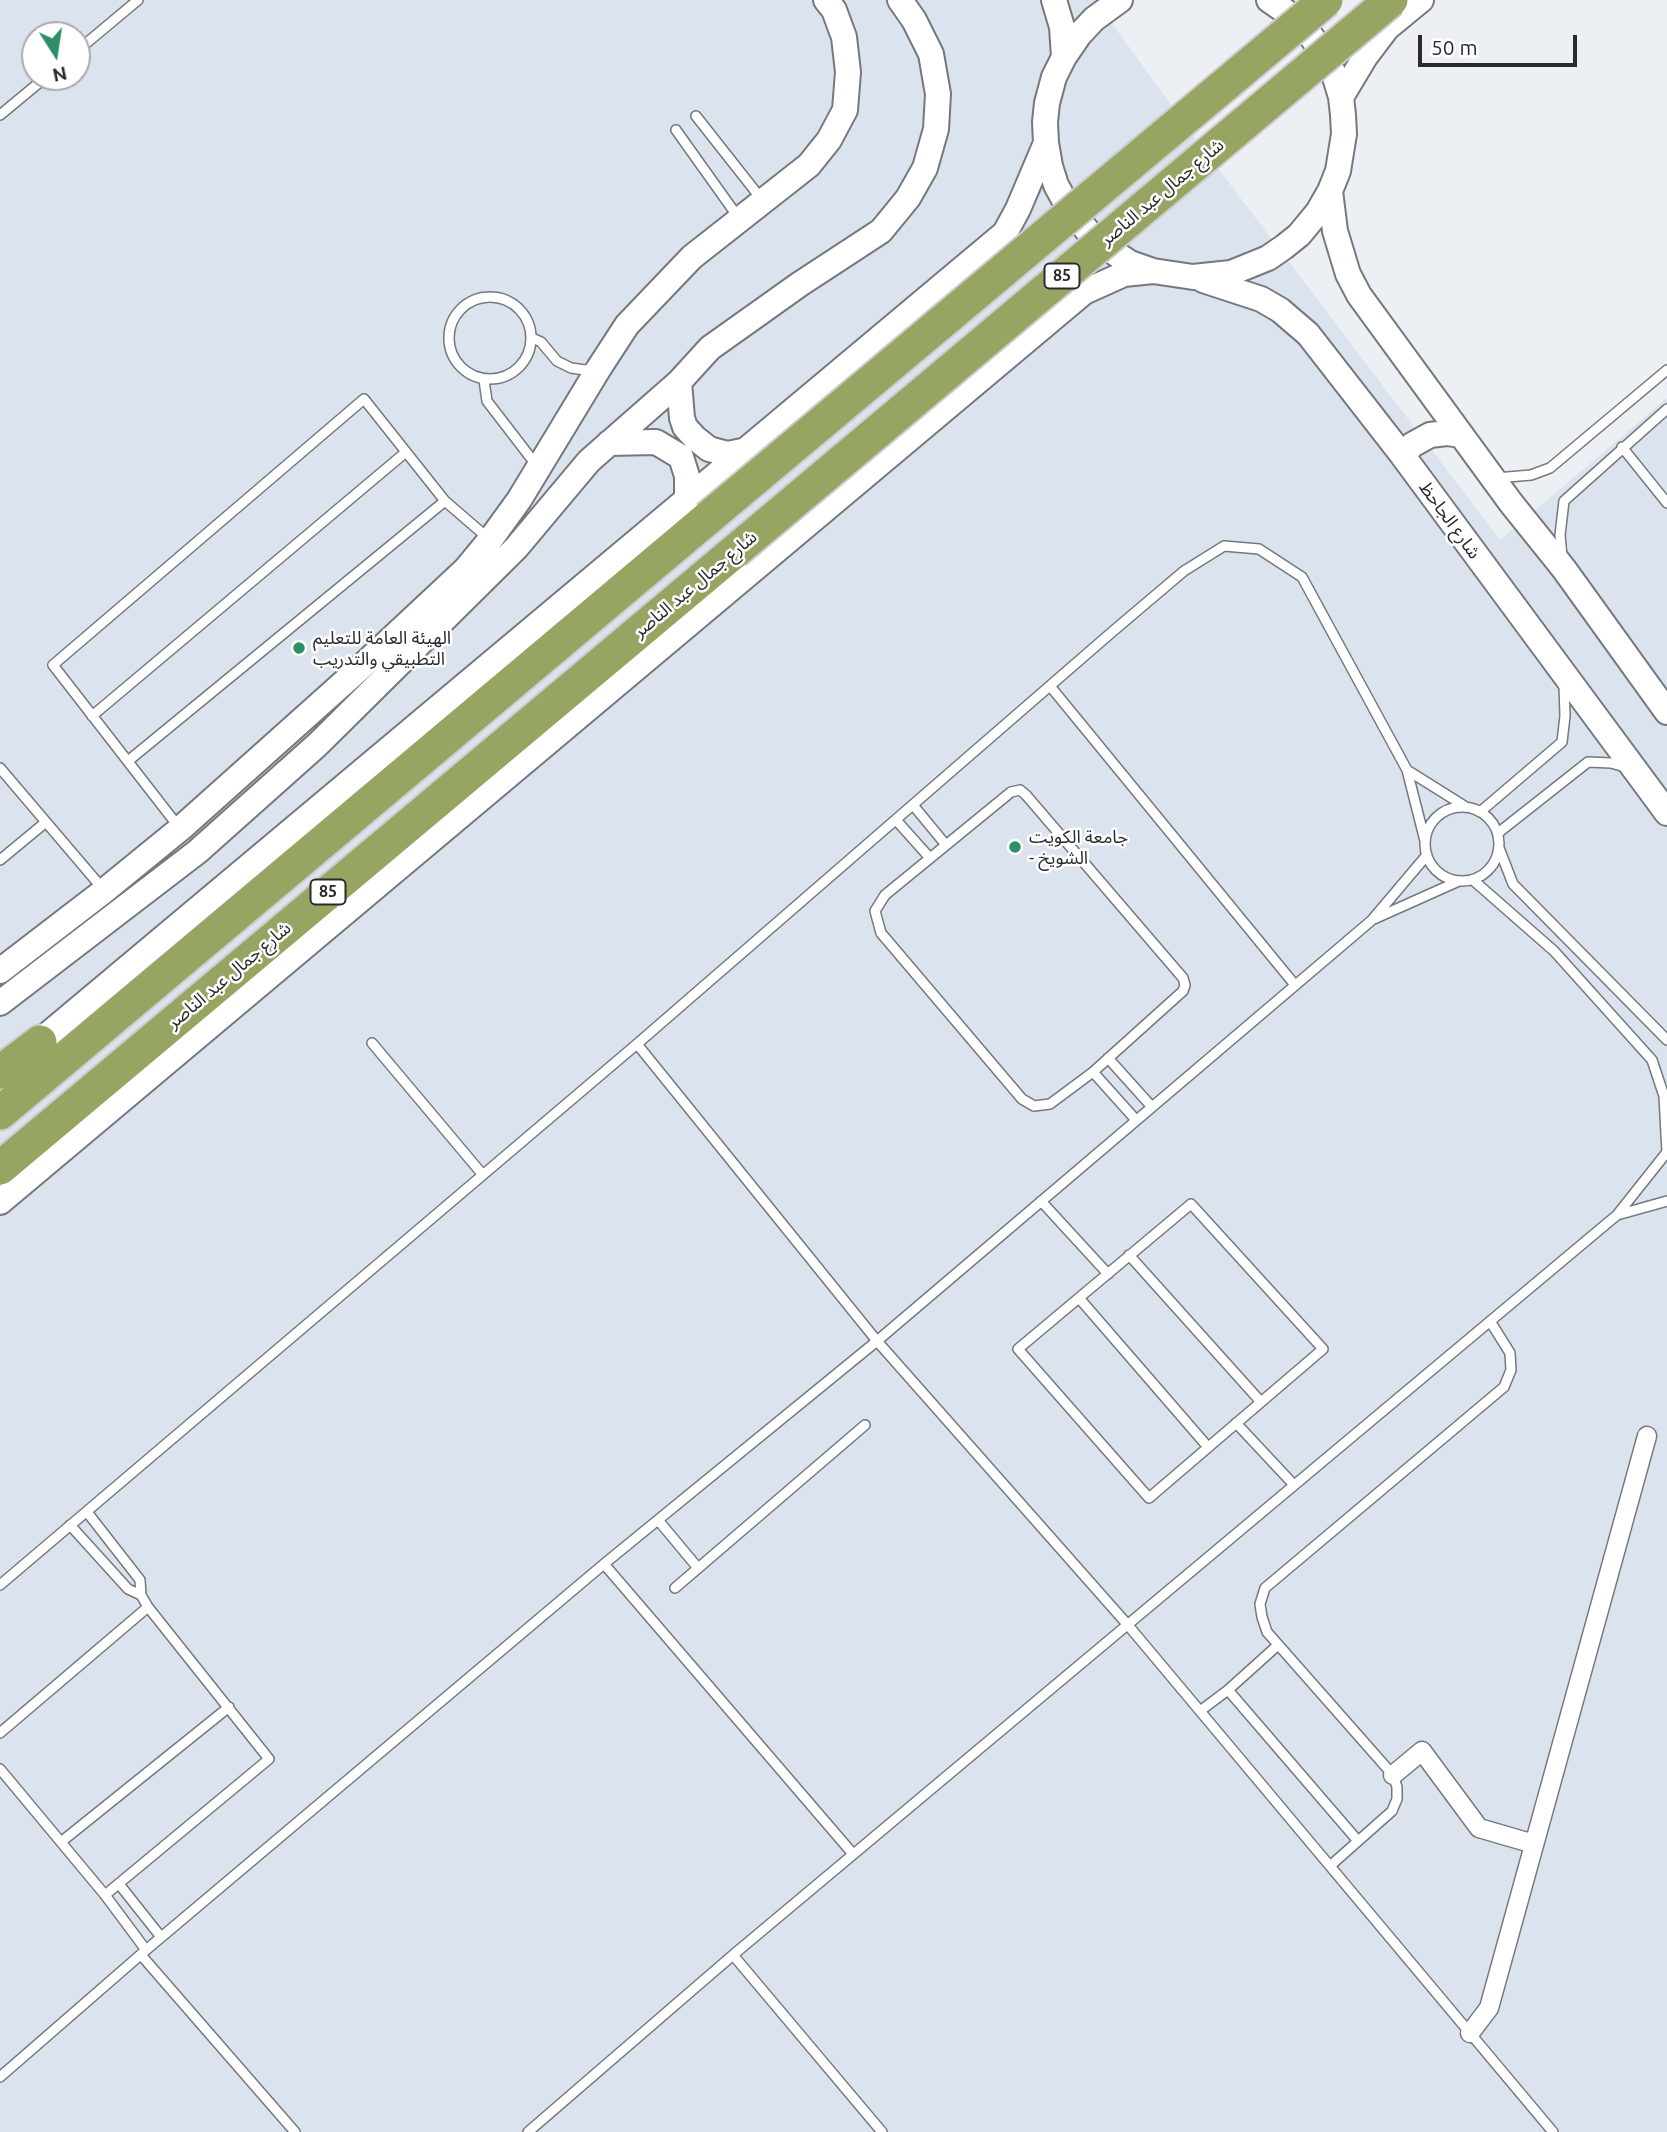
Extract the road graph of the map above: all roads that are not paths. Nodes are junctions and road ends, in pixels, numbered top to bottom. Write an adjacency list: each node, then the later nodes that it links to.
1 (138, 0): 10 (lane)
2 (826, 0): 19 (street)
3 (900, 0): 27 (street)
4 (1054, 0): 11 (street)
5 (1120, 0): 11 (street)
6 (1269, 0): 13 (street)
7 (1326, 0): 80 (highway, 85, bridge)
8 (1391, 0): 84 (highway, شارع جمال عبد الناصر / 85, bridge)
9 (1421, 0): 13 (street)
10 (91, 39)
11 (1063, 57): 17 (street)
12 (29, 91): 14 (lane)
13 (1341, 97): 18 (street)
14 (0, 116)
15 (696, 116): 19 (lane)
16 (676, 130): 20 (lane)
17 (1046, 143): 21 (street); 32 (street)
18 (1330, 191): 22 (street); 29 (street)
19 (764, 202): 20 (street)
20 (739, 219): 24 (street)
21 (1153, 271): 22 (street); 88 (street)
22 (1193, 277): 34 (street, شارع الجاحظ)
23 (532, 338): 24 (lane); 26 (lane); 26 (lane)
24 (599, 368): 35 (street)
25 (1667, 370): 36 (lane)
26 (484, 380): 35 (lane)
27 (679, 382): 30 (street); 32 (street)
28 (1667, 409): 31 (lane)
29 (1461, 435): 34 (street); 36 (street)
30 (609, 443): 38 (street); 71 (street)
31 (1622, 447): 39 (lane); 41 (lane)
32 (747, 450): 38 (street)
33 (406, 452): 37 (lane); 45 (lane); 45 (lane)
34 (1403, 456): 42 (street, شارع الجاحظ)
35 (538, 467): 40 (street)
36 (1493, 478): 41 (street)
37 (444, 500): 40 (lane); 46 (lane)
38 (687, 500): 73 (street)
39 (1667, 503)
40 (490, 540): 57 (street)
41 (1564, 569): 44 (street)
42 (1563, 673): 49 (street, شارع الجاحظ); 53 (lane)
43 (1050, 686): 48 (lane); 51 (lane); 70 (lane)
44 (1667, 712)
45 (92, 716): 46 (lane)
46 (128, 761): 57 (lane)
47 (0, 768): 50 (lane)
48 (1407, 770): 52 (lane); 59 (lane)
49 (1635, 770): 54 (street, شارع الجاحظ); 58 (lane)
50 (4, 780): 56 (lane)
51 (913, 805): 55 (lane); 60 (lane)
52 (1466, 807): 53 (lane); 59 (lane)
53 (1480, 811): 58 (lane)
54 (1667, 813)
55 (896, 820): 63 (lane); 75 (lane)
56 (46, 822): 64 (lane); 67 (lane)
57 (180, 829): 67 (street)
58 (1498, 834): 61 (lane)
59 (1425, 841): 62 (lane)
60 (946, 845): 63 (lane); 76 (lane)
61 (1499, 848): 65 (lane); 72 (lane)
62 (1427, 855): 66 (lane); 68 (lane)
63 (930, 859): 77 (lane)
64 (0, 860)
65 (1473, 880): 66 (lane); 82 (lane)
66 (1459, 881): 68 (lane)
67 (104, 891): 69 (street)
68 (1372, 920): 70 (lane)
69 (0, 971)
70 (1295, 985): 79 (lane)
71 (0, 1003)
72 (1667, 1040)
73 (40, 1042): 78 (highway)
74 (372, 1044): 85 (lane)
75 (637, 1044): 85 (lane); 94 (lane)
76 (1108, 1058): 77 (lane); 79 (lane)
77 (1093, 1072): 81 (lane)
78 (0, 1074)
79 (1152, 1107): 81 (lane)
80 (0, 1113)
81 (1136, 1120): 86 (lane)
82 (1667, 1132): 83 (lane)
83 (1667, 1153): 89 (lane)
84 (0, 1168)
85 (483, 1174): 101 (lane)
86 (1041, 1201): 91 (lane); 94 (lane)
87 (1667, 1201): 89 (lane)
88 (0, 1202)
89 (1617, 1215): 93 (lane)
90 (1129, 1255): 91 (lane); 95 (lane); 95 (lane)
91 (1108, 1274): 92 (lane)
92 (1079, 1298): 99 (lane); 99 (lane)
93 (1490, 1321): 100 (lane); 111 (lane)
94 (877, 1341): 102 (lane); 110 (lane)
95 (1262, 1402): 96 (lane)
96 (1236, 1423): 99 (lane); 100 (lane)
97 (865, 1425): 105 (lane)
98 (1647, 1436): 120 (street)
99 (1208, 1447)
100 (1294, 1485): 110 (lane)
101 (87, 1511): 103 (lane); 108 (lane)
102 (658, 1520): 104 (lane); 105 (lane)
103 (70, 1525): 106 (lane); 108 (lane)
104 (604, 1564): 121 (lane); 125 (lane)
105 (698, 1568): 107 (lane)
106 (0, 1585)
107 (676, 1588)
108 (141, 1595): 109 (lane)
109 (148, 1607): 113 (lane); 115 (lane)
110 (1127, 1624): 114 (lane); 121 (lane)
111 (1278, 1645): 112 (lane); 117 (lane)
112 (1228, 1690): 114 (lane); 118 (lane)
113 (229, 1707): 119 (lane); 123 (lane)
114 (1200, 1710): 122 (lane)
115 (0, 1733)
116 (0, 1769): 119 (lane)
117 (1393, 1775): 118 (lane); 120 (street)
118 (1358, 1841): 122 (lane)
119 (61, 1842): 124 (lane)
120 (1534, 1844): 128 (street)
121 (853, 1854): 127 (lane)
122 (1330, 1866): 128 (lane)
123 (119, 1884): 124 (lane); 125 (lane)
124 (105, 1895): 126 (lane)
125 (161, 1937): 126 (lane)
126 (144, 1952): 129 (lane); 130 (lane)
127 (733, 1955): 131 (lane); 132 (lane)
128 (1470, 2033): 133 (lane)
129 (0, 2077)
130 (295, 2132)
131 (528, 2132)
132 (882, 2132)
133 (1553, 2132)

